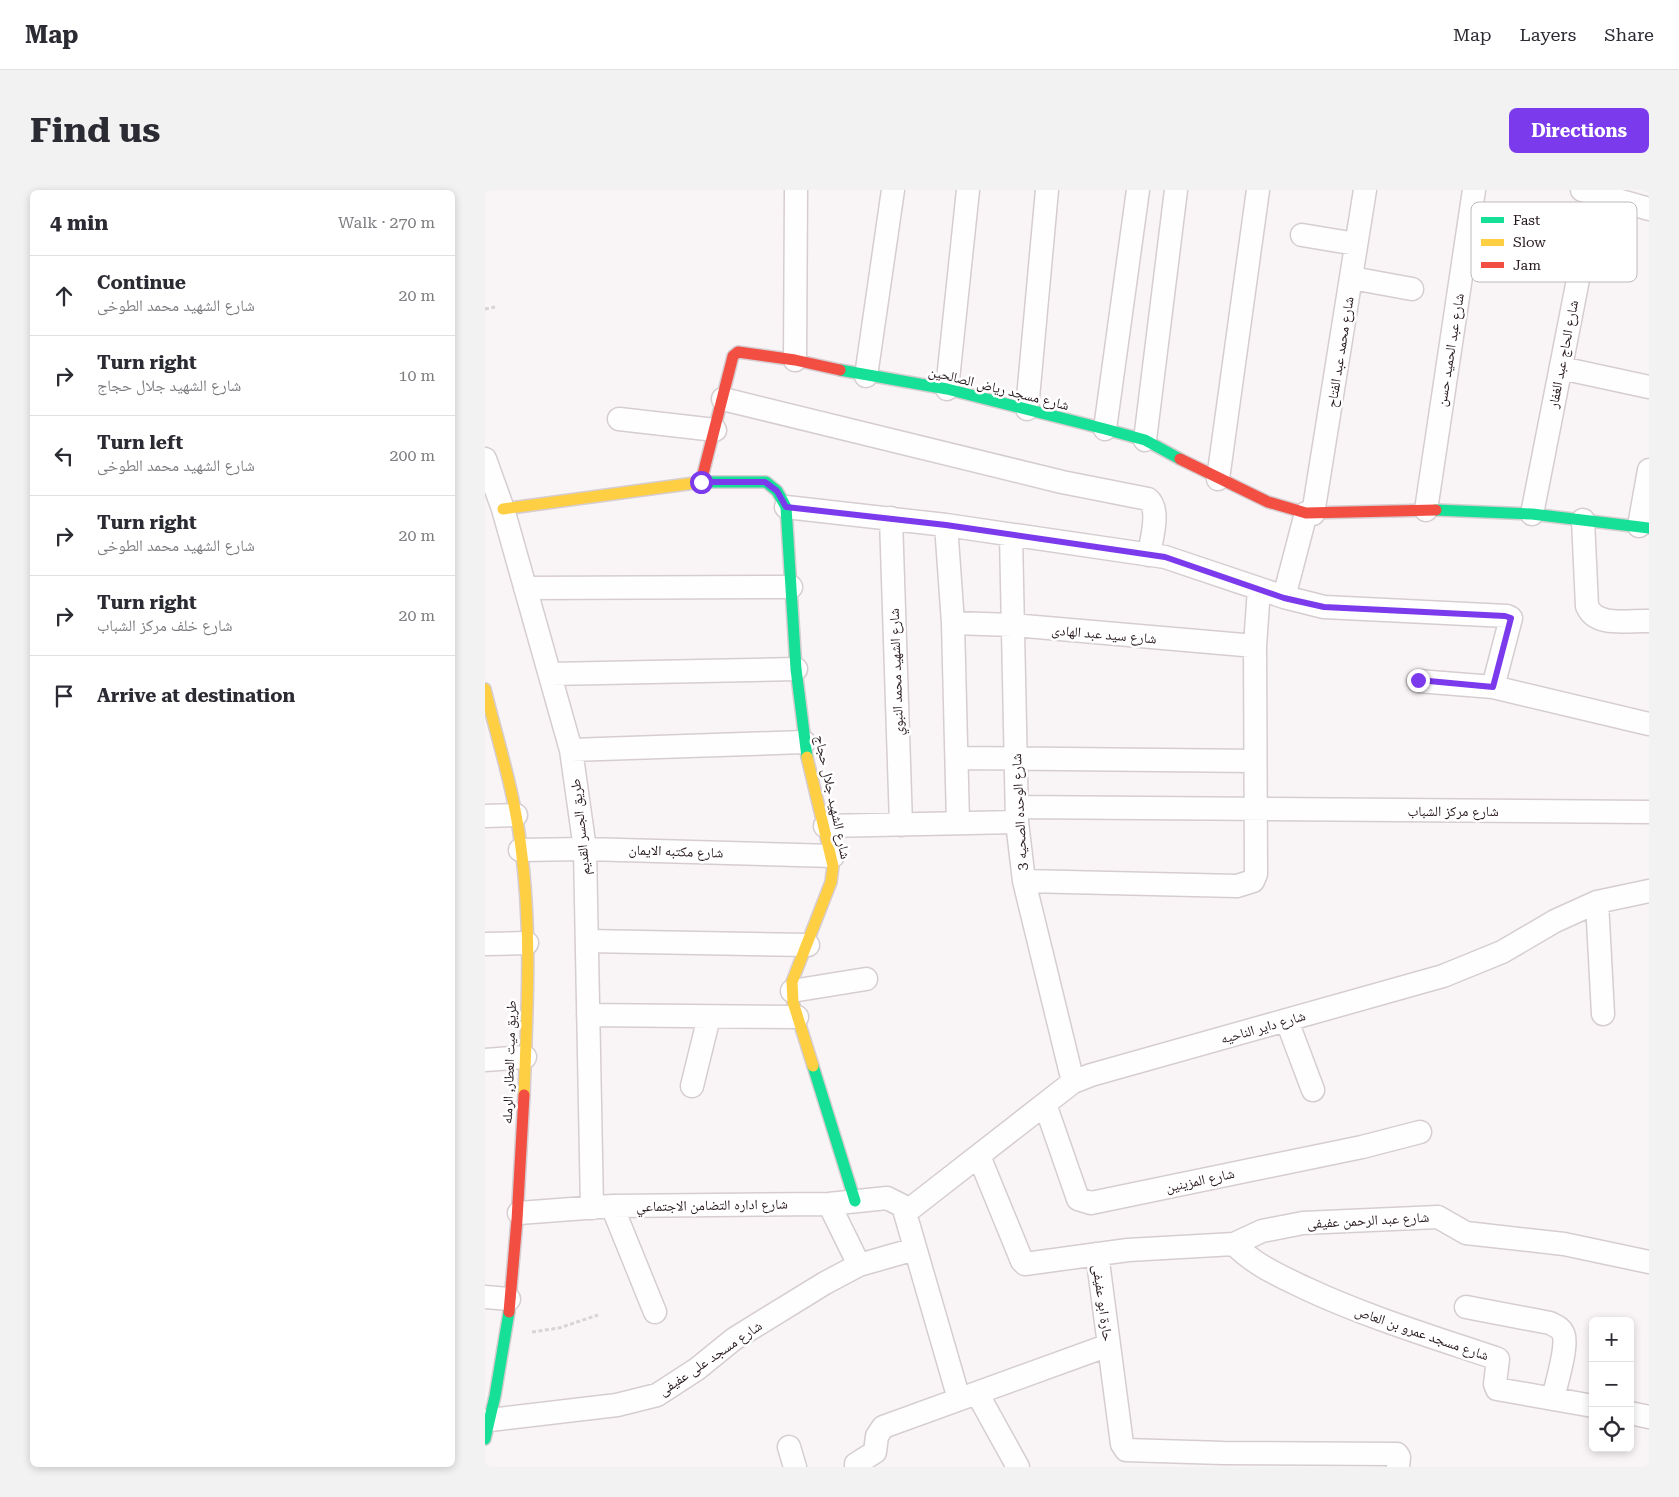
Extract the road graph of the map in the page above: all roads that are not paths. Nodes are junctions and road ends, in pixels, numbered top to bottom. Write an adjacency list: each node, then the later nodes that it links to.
1 (796, 190): 17 (street)
2 (893, 190): 19 (street)
3 (968, 190): 21 (street)
4 (1047, 190): 23 (street)
5 (1138, 190): 25 (street)
6 (1176, 190): 27 (street)
7 (1258, 190): 30 (street)
8 (1365, 190): 13 (street, شارع محمد عبد الفتاح)
9 (1587, 192): 10 (street)
10 (1626, 202)
11 (1471, 210): 34 (street, شارع عبد الحميد حسن)
12 (1302, 236): 13 (street)
13 (1356, 244): 14 (street, شارع محمد عبد الفتاح)
14 (1352, 278): 16 (street); 35 (street, شارع محمد عبد الفتاح)
15 (1574, 282): 18 (street, شارع الحاج عبد الغفار)
16 (1412, 289)
17 (795, 360): 19 (street, شارع مسجد رياض الصالحين); 22 (street, شارع مسجد رياض الصالحين)
18 (1561, 368): 20 (street); 36 (street, شارع الحاج عبد الغفار)
19 (866, 376): 21 (street, شارع مسجد رياض الصالحين)
20 (1649, 387)
21 (947, 389): 23 (street, شارع مسجد رياض الصالحين)
22 (723, 399): 26 (street, شارع مسجد رياض الصالحين); 42 (street)
23 (1027, 409): 25 (street, شارع مسجد رياض الصالحين)
24 (619, 419): 26 (street)
25 (1105, 429): 27 (street, شارع مسجد رياض الصالحين)
26 (715, 430): 31 (street, شارع مسجد رياض الصالحين)
27 (1145, 440): 30 (street, شارع مسجد رياض الصالحين)
28 (485, 459): 33 (street, طريق الجسر القديم)
29 (1649, 470): 40 (street)
30 (1218, 479): 35 (street, شارع مسجد رياض الصالحين)
31 (701, 482): 32 (street); 33 (street)
32 (786, 507): 37 (street); 43 (street, شارع الشهيد جلال حجاج)
33 (503, 509): 44 (street, طريق الجسر القديم)
34 (1426, 510): 35 (street, شارع مسجد رياض الصالحين); 36 (street, شارع مسجد رياض الصالحين)
35 (1310, 514): 46 (street, شارع محمد عبد الفتاح)
36 (1532, 514): 38 (street, شارع مسجد رياض الصالحين)
37 (891, 518): 39 (street); 68 (street, شارع الشهيد محمد النبوي)
38 (1583, 520): 40 (street, شارع مسجد رياض الصالحين); 47 (street)
39 (946, 525): 41 (street); 48 (street)
40 (1644, 527)
41 (1011, 535): 42 (street); 49 (street, شارع الوحده الصحيه 3)
42 (1149, 554): 45 (street)
43 (791, 587): 44 (street); 51 (street, شارع الشهيد جلال حجاج)
44 (525, 588): 52 (street, طريق الجسر القديم)
45 (1259, 589): 46 (street); 50 (street)
46 (1284, 598): 54 (street)
47 (1649, 620)
48 (953, 623): 49 (street, شارع سيد عبد الهادى); 59 (street)
49 (1013, 625): 50 (street, شارع سيد عبد الهادى); 60 (street, شارع الوحده الصحيه 3)
50 (1255, 646): 61 (street)
51 (796, 669): 52 (street); 57 (street, شارع الشهيد جلال حجاج)
52 (551, 674): 58 (street, طريق الجسر القديم)
53 (1418, 680): 54 (street)
54 (1493, 687): 56 (street)
55 (485, 689): 65 (street, طريق ميت العطار, الرمله)
56 (1649, 724)
57 (804, 742): 58 (street); 69 (street, شارع الشهيد جلال حجاج)
58 (571, 750): 70 (street, طريق الجسر القديم)
59 (957, 758): 60 (street); 67 (street)
60 (1016, 758): 61 (street); 64 (street, شارع الوحده الصحيه 3)
61 (1255, 762): 62 (street)
62 (1257, 810): 63 (street, شارع مركز الشباب); 64 (street, شارع مركز الشباب); 73 (street)
63 (1649, 812)
64 (1017, 814): 67 (street, شارع مركز الشباب); 73 (street, شارع الوحده الصحيه 3)
65 (516, 815): 66 (street); 71 (street, طريق ميت العطار, الرمله)
66 (485, 816)
67 (958, 823): 68 (street, شارع مركز الشباب)
68 (901, 825): 69 (street, شارع مركز الشباب)
69 (825, 826): 72 (street, شارع الشهيد جلال حجاج)
70 (585, 849): 71 (street, شارع مكتبه الايمان); 72 (street, شارع مكتبه الايمان); 76 (street, طريق الجسر القديم)
71 (520, 850): 77 (street, طريق ميت العطار, الرمله)
72 (833, 856): 79 (street, شارع الشهيد جلال حجاج)
73 (1024, 881): 89 (street, شارع الوحده الصحيه 3)
74 (1649, 891): 75 (street, شارع داير الناحيه)
75 (1597, 902): 82 (street); 86 (street, شارع داير الناحيه)
76 (587, 941): 79 (street); 83 (street, طريق الجسر القديم)
77 (527, 943): 78 (street); 87 (street, طريق ميت العطار, الرمله)
78 (485, 944)
79 (808, 945): 81 (street, شارع الشهيد جلال حجاج)
80 (866, 979): 81 (street)
81 (792, 992): 85 (street, شارع الشهيد جلال حجاج)
82 (1603, 1014)
83 (588, 1015): 84 (street); 97 (street, طريق الجسر القديم)
84 (709, 1017): 85 (street); 90 (street)
85 (797, 1017): 95 (street, شارع الشهيد جلال حجاج)
86 (1287, 1021): 89 (street, شارع داير الناحيه); 91 (street)
87 (525, 1057): 88 (street); 99 (street, طريق ميت العطار, الرمله)
88 (485, 1060)
89 (1073, 1082): 92 (street, شارع داير الناحيه)
90 (691, 1086)
91 (1313, 1090)
92 (1045, 1104): 93 (street, شارع المزينين); 94 (street, شارع داير الناحيه)
93 (1420, 1132)
94 (979, 1156): 98 (street, شارع داير الناحيه); 102 (street, حارة ابو عفيفى)
95 (855, 1201): 96 (street, شارع اداره التضامن الاجتماعي); 98 (street, شارع اداره التضامن الاجتماعي)
96 (829, 1204): 97 (street, شارع اداره التضامن الاجتماعي); 104 (street)
97 (602, 1207): 99 (street, شارع اداره التضامن الاجتماعي); 108 (street)
98 (904, 1210): 101 (street)
99 (519, 1213): 106 (street, طريق ميت العطار, الرمله)
100 (1234, 1244): 102 (street); 103 (street, شارع عبد الرحمن عفيفى); 111 (street, شارع مسجد عمرو بن العاص)
101 (915, 1249): 104 (street, شارع مسجد على عفيفى); 110 (street)
102 (1097, 1254): 109 (street, حارة ابو عفيفى)
103 (1649, 1262)
104 (859, 1264): 115 (street, شارع مسجد على عفيفى)
105 (485, 1297): 106 (street)
106 (509, 1299): 115 (street, طريق ميت العطار, الرمله)
107 (1466, 1307): 111 (street)
108 (655, 1312)
109 (1109, 1345): 110 (street); 118 (street, حارة ابو عفيفى)
110 (968, 1396): 116 (street); 117 (street)
111 (1553, 1399): 112 (street, شارع مسجد عمرو بن العاص)
112 (1589, 1405)
113 (1634, 1414): 114 (street)
114 (1649, 1417)
115 (487, 1429)
116 (856, 1467)
117 (1018, 1467)
118 (1399, 1467)

